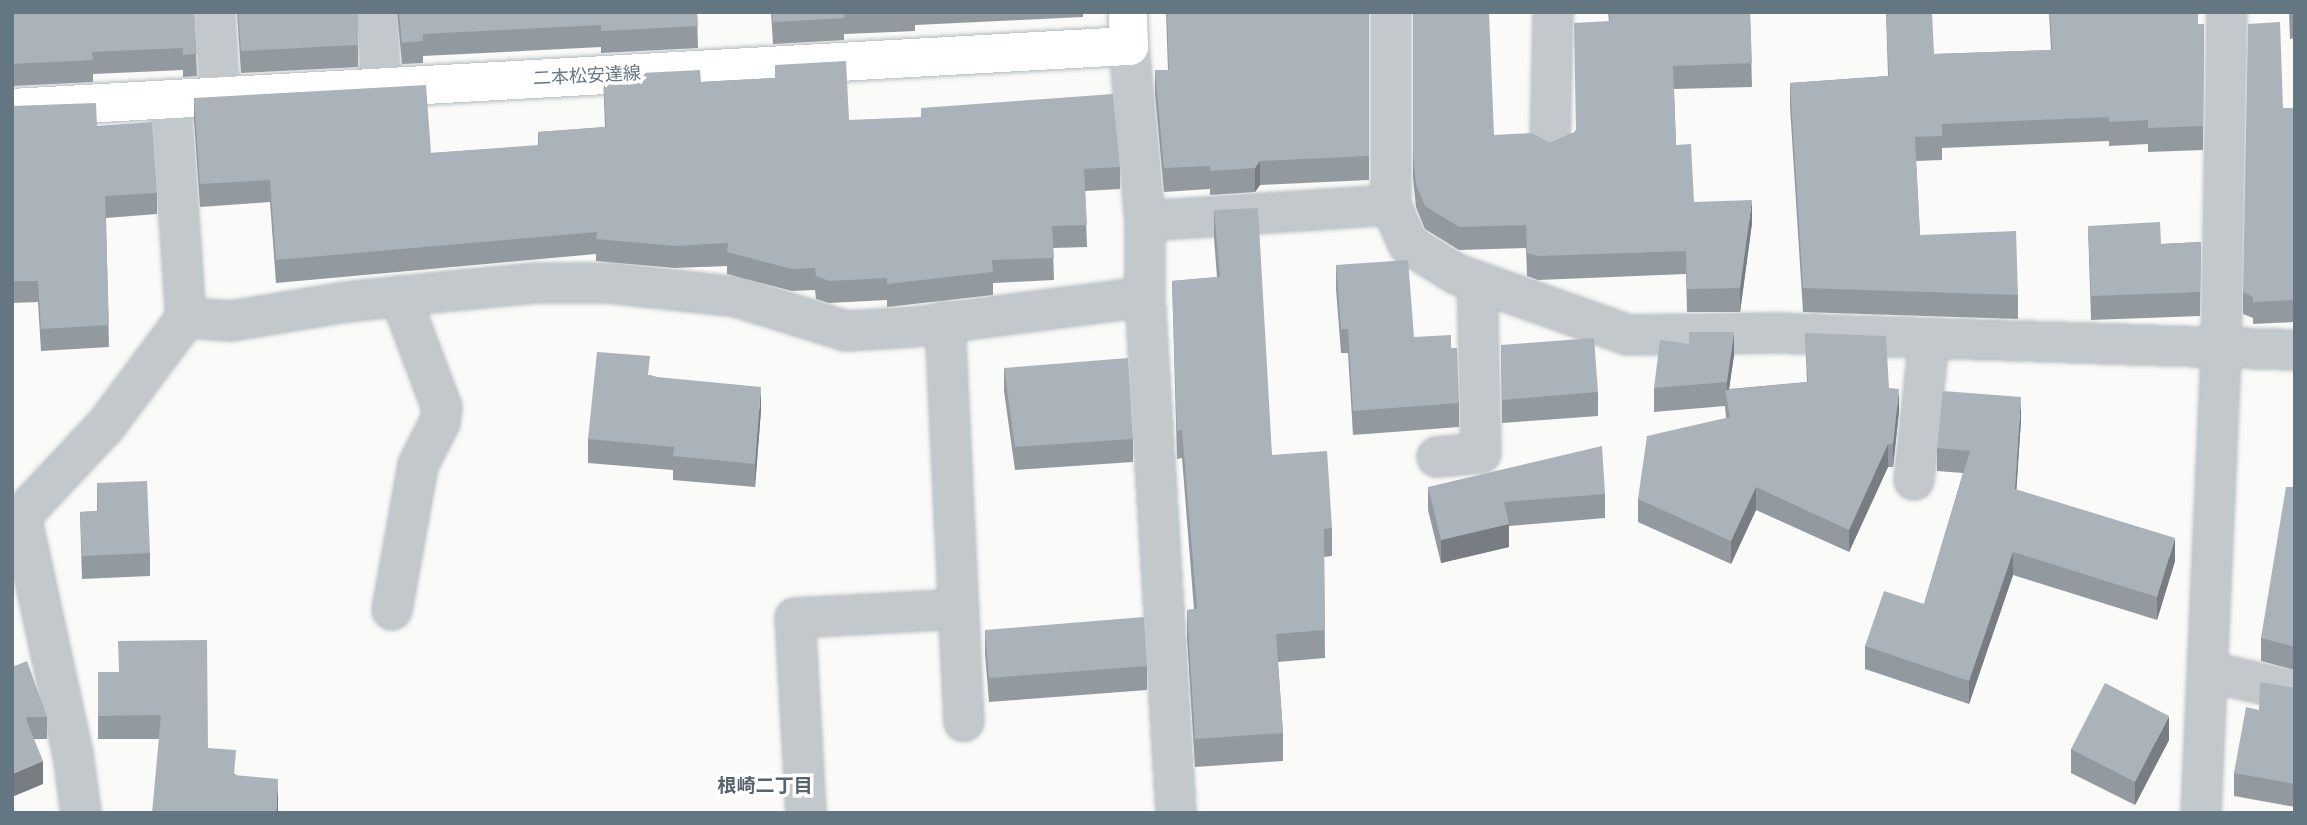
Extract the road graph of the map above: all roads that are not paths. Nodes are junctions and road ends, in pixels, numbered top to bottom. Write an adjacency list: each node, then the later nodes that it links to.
1 (215, 12): 8 (street)
2 (377, 12): 7 (street)
3 (1391, 12): 12 (street)
4 (1553, 12): 11 (street)
5 (2227, 12): 20 (street)
6 (1129, 29): 7 (main road, 二本松安達線); 13 (street)
7 (381, 87): 8 (main road, 二本松安達線)
8 (220, 97): 9 (main road, 二本松安達線)
9 (171, 100): 10 (main road, 二本松安達線); 17 (street)
10 (12, 108)
11 (1550, 145)
12 (1391, 205): 13 (street); 14 (street)
13 (1145, 221): 16 (street)
14 (1476, 282): 19 (street); 22 (street)
15 (401, 296): 17 (street); 18 (street); 26 (street)
16 (1145, 297): 18 (street); 32 (street)
17 (186, 318): 24 (street)
18 (945, 321): 25 (street)
19 (1930, 340): 20 (street); 23 (street)
20 (2221, 348): 21 (street); 27 (street)
21 (2295, 350)
22 (1437, 457)
23 (1914, 480)
24 (17, 517): 30 (street)
25 (959, 609): 29 (street); 31 (street)
26 (392, 610)
27 (2209, 672): 28 (street); 33 (street)
28 (2295, 691)
29 (964, 722)
30 (81, 813)
31 (806, 813)
32 (1176, 813)
33 (2200, 813)

